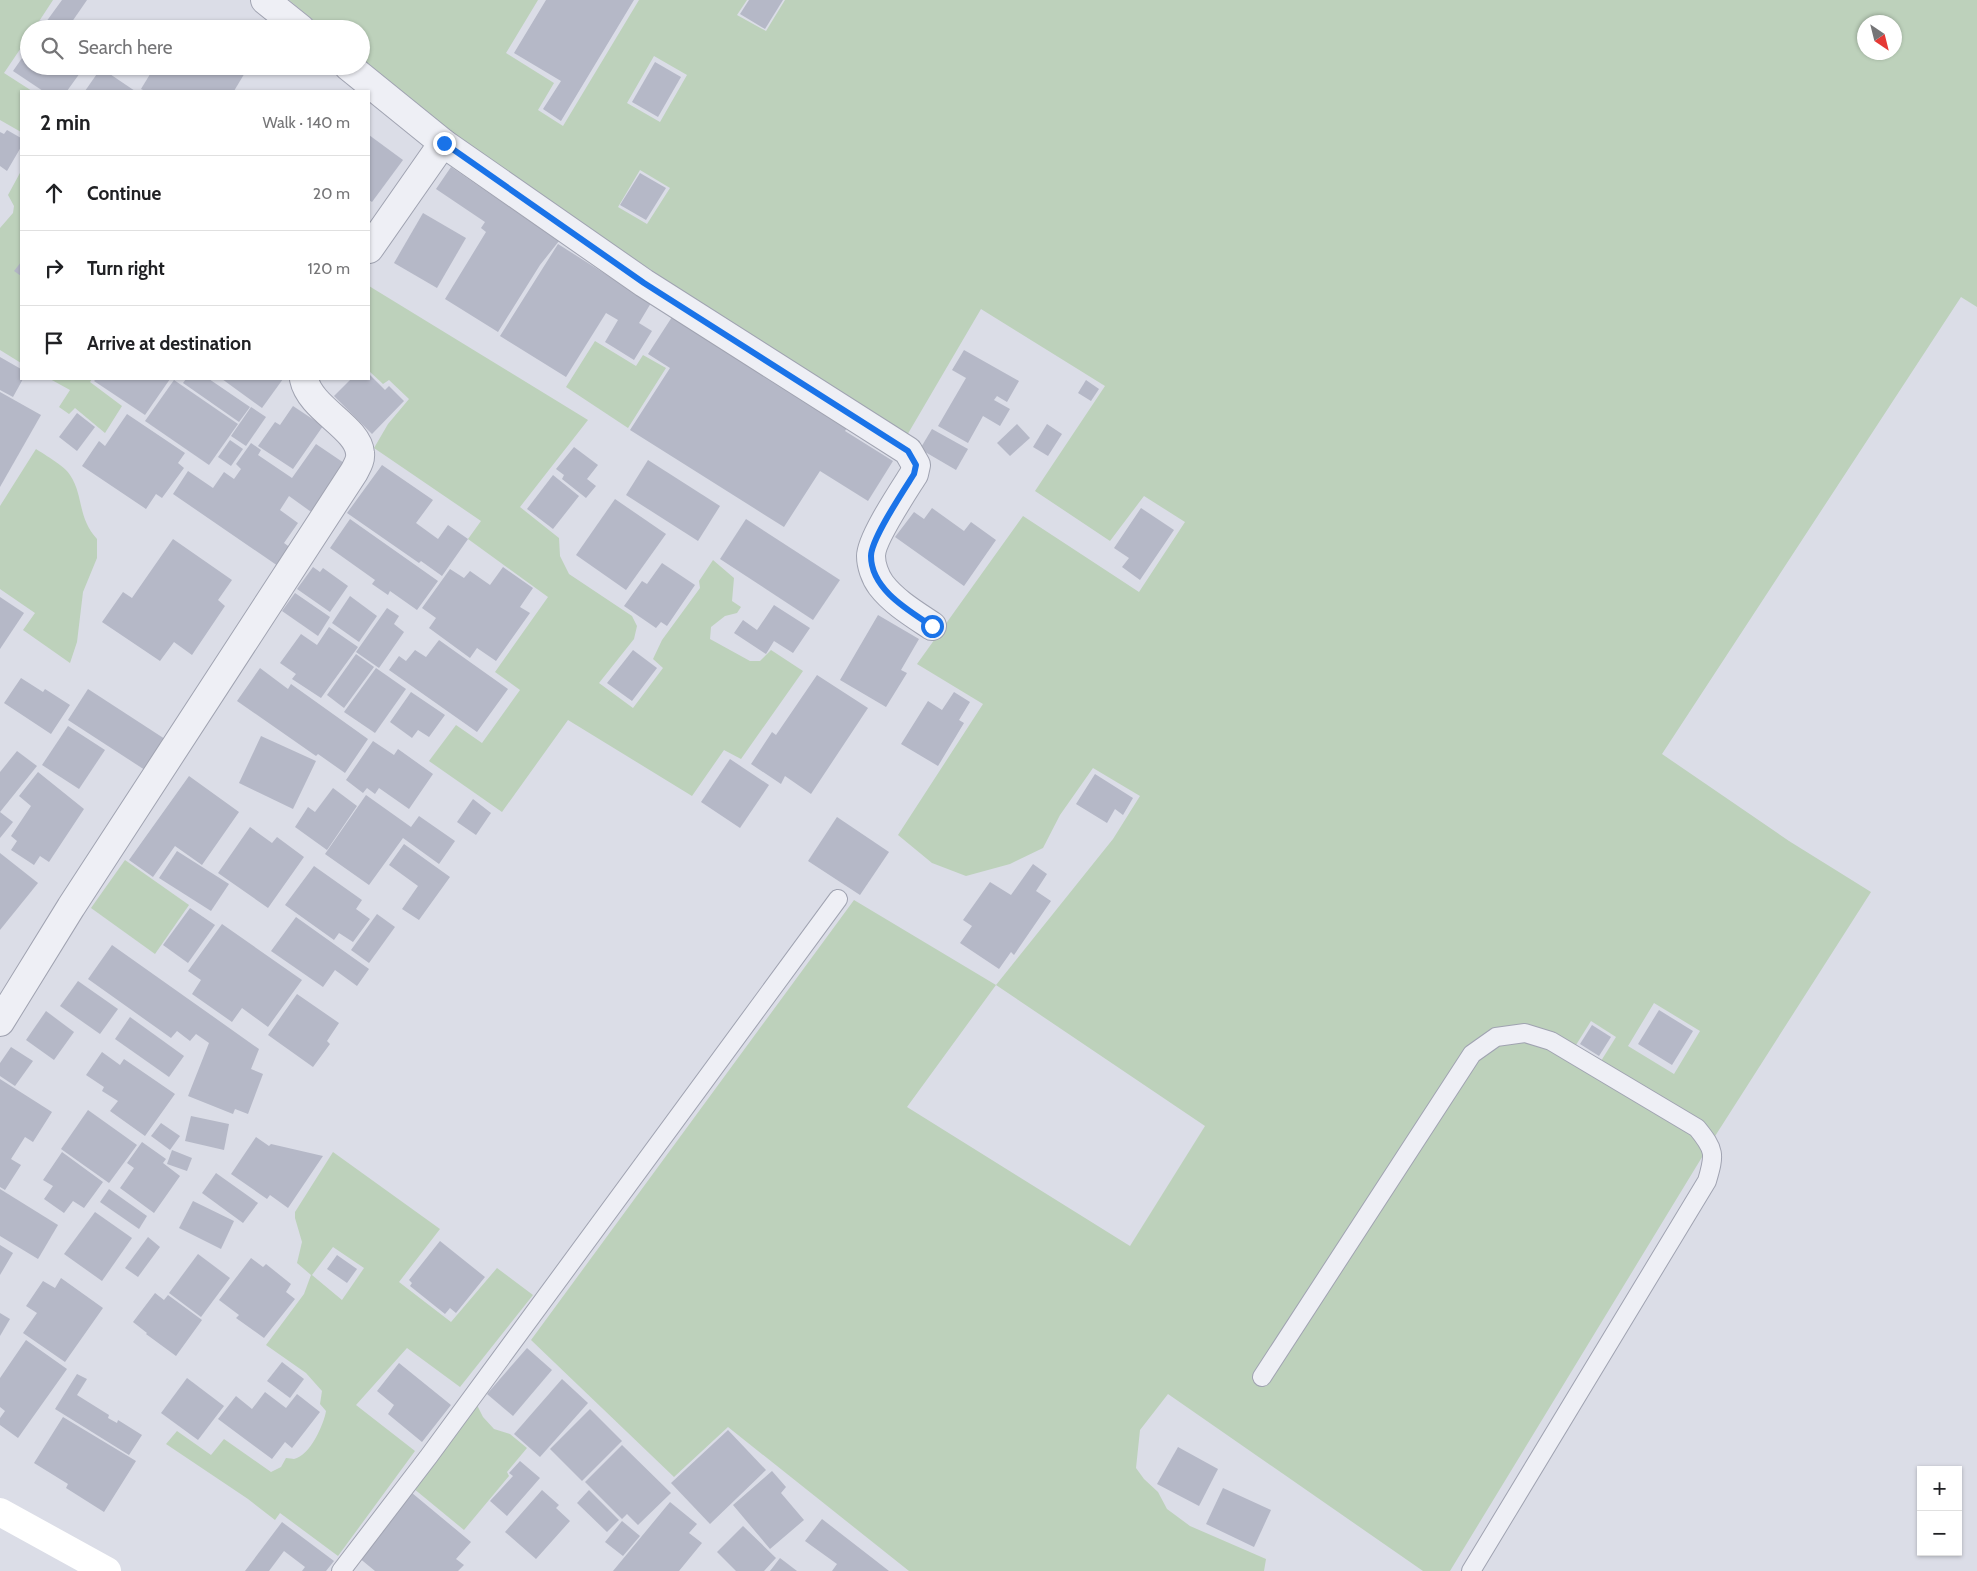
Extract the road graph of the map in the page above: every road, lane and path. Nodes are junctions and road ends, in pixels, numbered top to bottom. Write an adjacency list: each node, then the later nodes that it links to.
1 (265, 0): 2 (street)
2 (290, 20)
3 (359, 75): 4 (street)
4 (444, 143): 5 (street); 7 (street)
5 (370, 248)
6 (304, 380): 9 (street)
7 (932, 626)
8 (838, 899): 13 (lane)
9 (0, 1022)
10 (1262, 1377): 14 (lane)
11 (0, 1512): 12 (street)
12 (107, 1571)
13 (341, 1571)
14 (1471, 1571)

